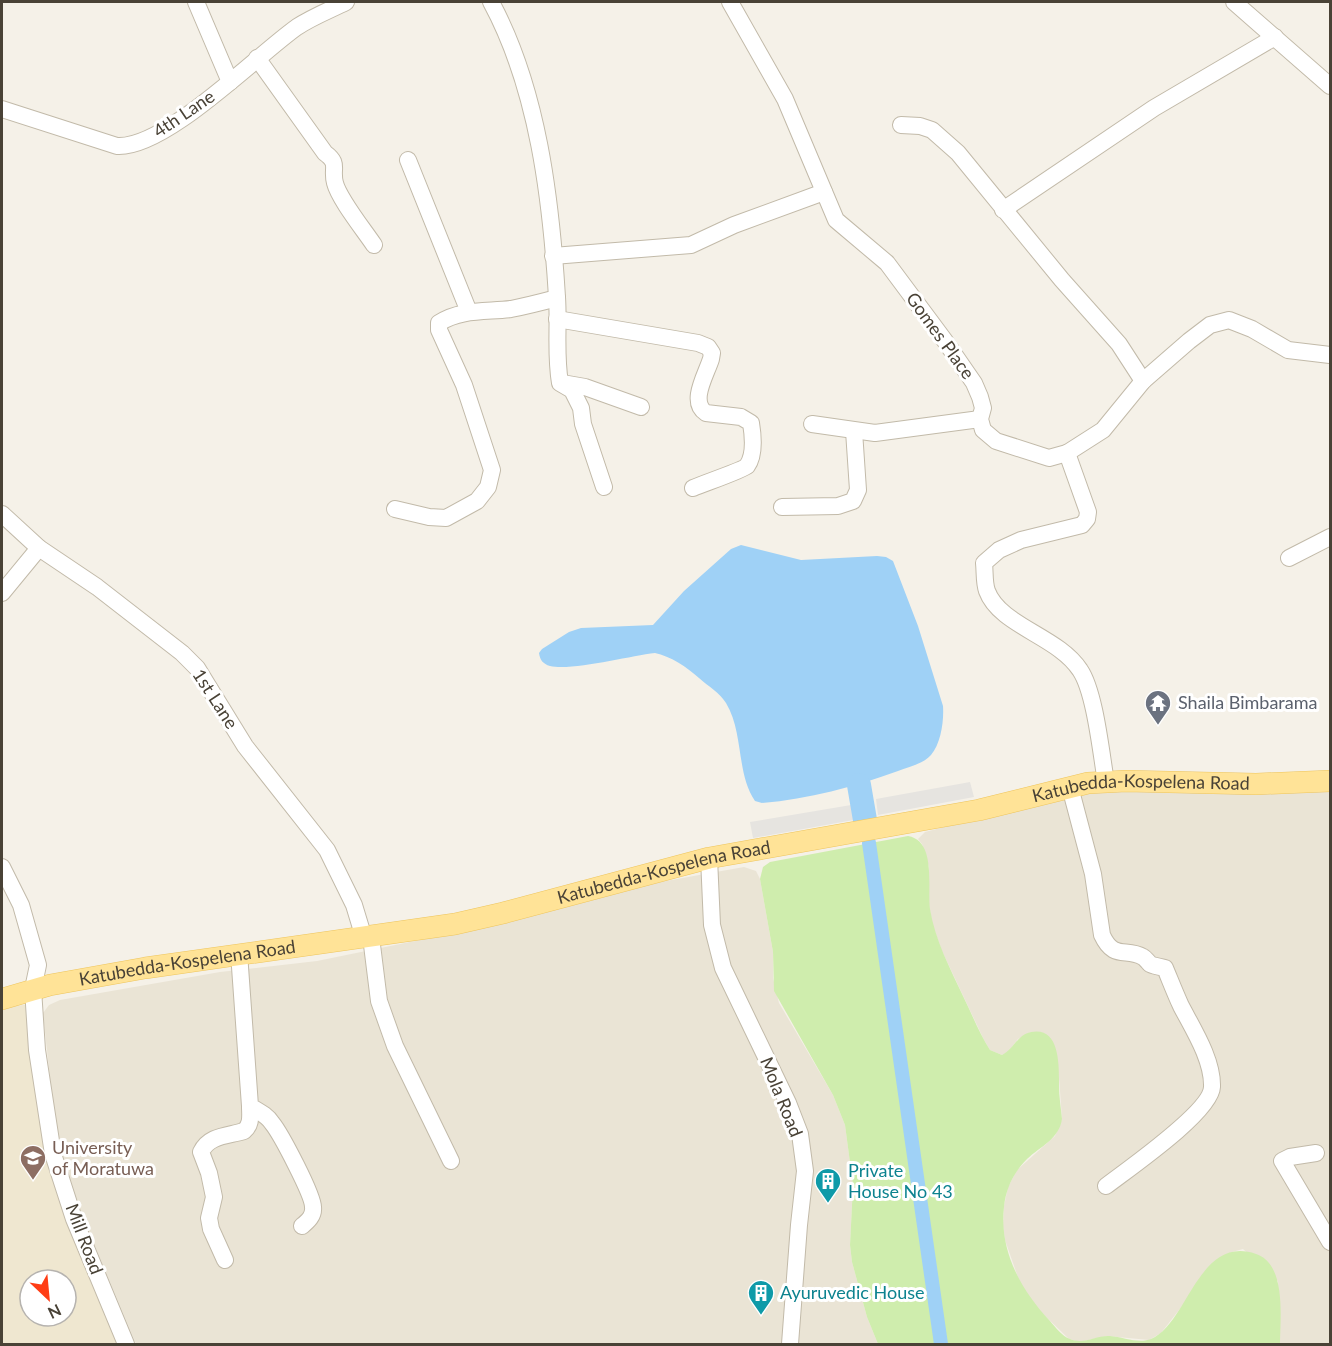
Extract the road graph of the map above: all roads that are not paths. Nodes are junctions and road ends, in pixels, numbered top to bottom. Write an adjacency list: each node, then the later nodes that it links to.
1 (196, 2): 8 (street)
2 (346, 2): 7 (street, 4th Lane)
3 (491, 2): 16 (street)
4 (730, 2): 13 (street, Gomes Place)
5 (1234, 2): 6 (street)
6 (1275, 37): 9 (street); 14 (street)
7 (257, 58): 8 (street, 4th Lane); 15 (street)
8 (230, 82): 10 (street, 4th Lane)
9 (1330, 86)
10 (2, 109)
11 (901, 126): 14 (street)
12 (408, 160): 18 (street)
13 (824, 192): 16 (street); 24 (street, Gomes Place)
14 (1003, 210): 21 (street)
15 (374, 245)
16 (554, 256): 17 (street)
17 (557, 298): 18 (street); 19 (street)
18 (469, 312): 31 (street)
19 (558, 319): 22 (street); 29 (street)
20 (1330, 355): 21 (street)
21 (1143, 381): 27 (street)
22 (560, 383): 23 (street); 28 (street)
23 (641, 407)
24 (980, 420): 26 (street); 27 (street)
25 (812, 424): 26 (street)
26 (854, 431): 30 (street)
27 (1067, 453): 38 (street)
28 (604, 487)
29 (693, 488)
30 (782, 507)
31 (395, 508)
32 (2, 514): 34 (street, 1st Lane)
33 (1330, 537): 35 (street)
34 (39, 548): 36 (street); 42 (street, 1st Lane)
35 (1289, 558)
36 (2, 593)
37 (1330, 781): 38 (main road, Katubedda-Kospelena Road)
38 (1106, 782): 39 (main road, Katubedda-Kospelena Road)
39 (1070, 787): 40 (main road, Katubedda-Kospelena Road); 49 (street)
40 (709, 858): 42 (main road, Katubedda-Kospelena Road); 54 (street, Mola Road)
41 (2, 867): 44 (street, Mill Road)
42 (368, 937): 43 (main road, Katubedda-Kospelena Road); 48 (street, 1st Lane)
43 (239, 953): 44 (main road, Katubedda-Kospelena Road); 46 (street)
44 (33, 988): 45 (main road, Katubedda-Kospelena Road); 53 (street, Mill Road)
45 (4, 994)
46 (250, 1106): 50 (street); 52 (street)
47 (1316, 1153): 51 (street)
48 (451, 1161)
49 (1106, 1186)
50 (302, 1226)
51 (1330, 1242)
52 (225, 1260)
53 (126, 1344)
54 (790, 1344)

